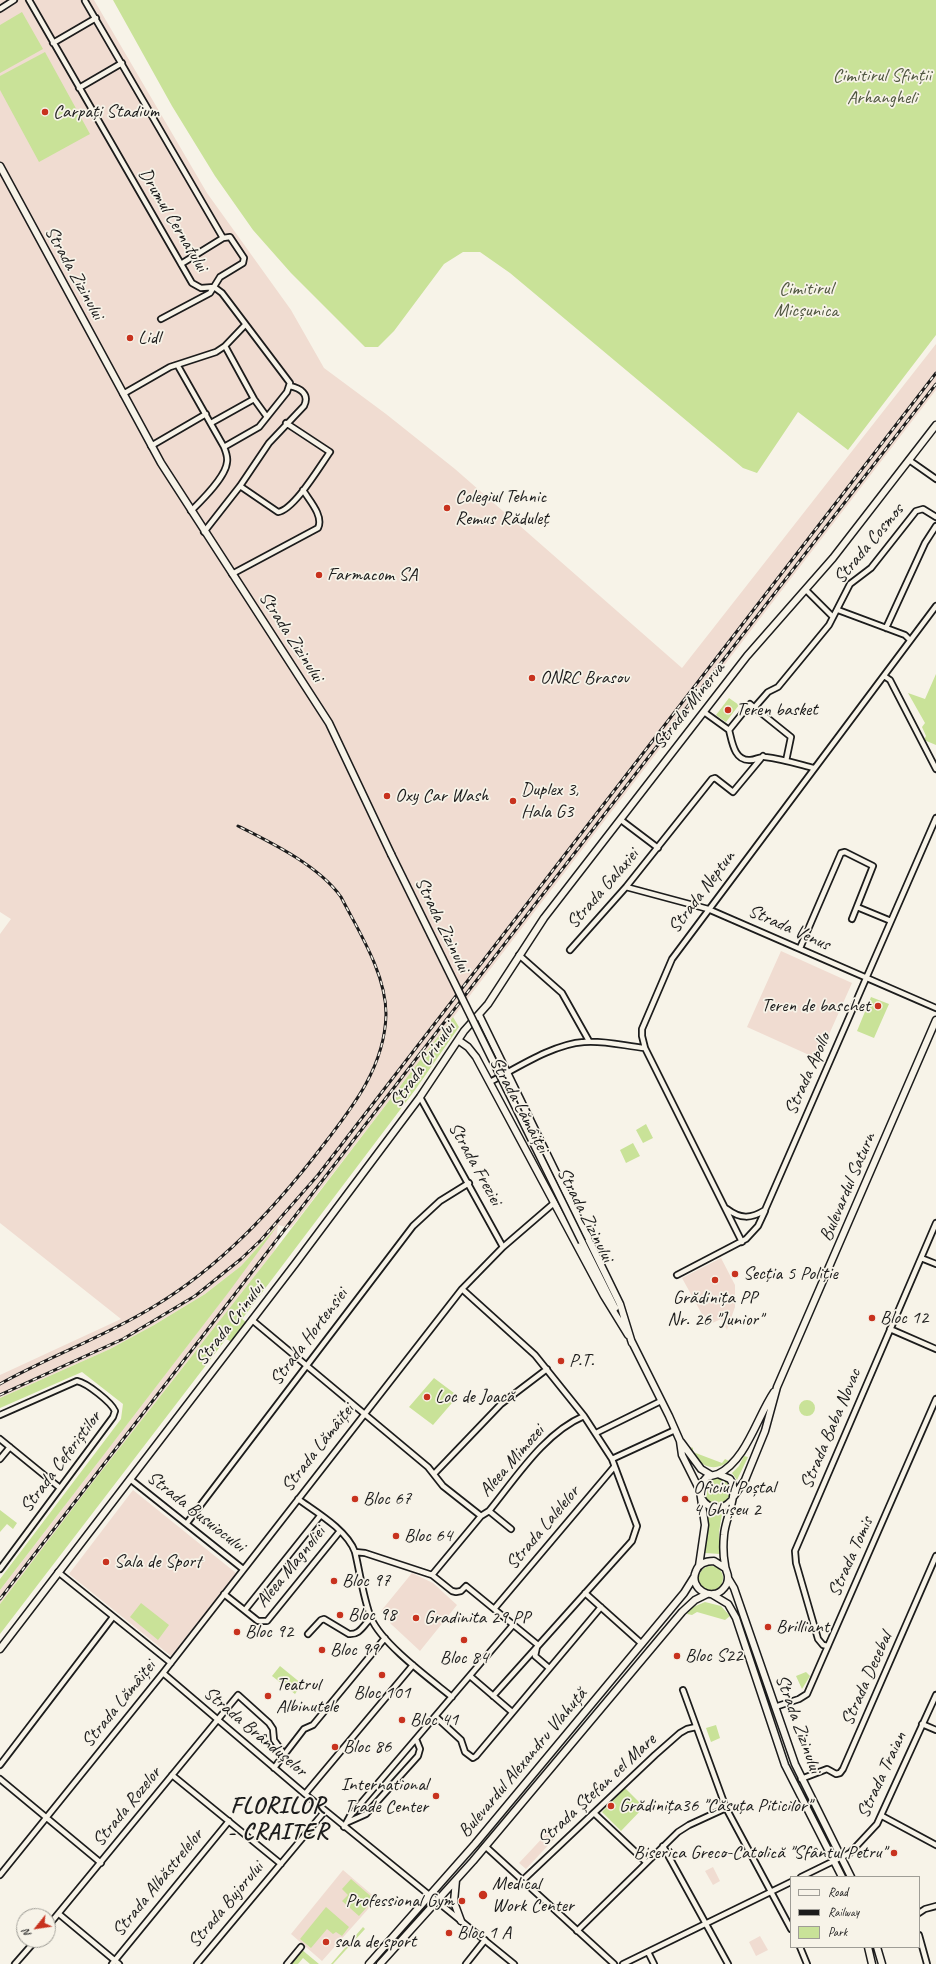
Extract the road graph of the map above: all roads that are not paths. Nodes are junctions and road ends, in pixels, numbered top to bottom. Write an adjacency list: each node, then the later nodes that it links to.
1 (14, 0): 4 (street)
2 (29, 0): 6 (street, Drumul Cernatului)
3 (85, 0): 5 (street)
4 (0, 9)
5 (96, 18): 6 (street); 7 (street)
6 (53, 43): 8 (street, Drumul Cernatului)
7 (122, 63): 8 (street); 10 (street)
8 (79, 88): 11 (street, Drumul Cernatului)
9 (0, 166): 18 (main road, Strada Zizinului)
10 (223, 238): 11 (street); 12 (street)
11 (181, 264): 12 (street, Drumul Cernatului)
12 (214, 287): 13 (street); 14 (street, Drumul Cernatului)
13 (161, 319)
14 (244, 325): 15 (street); 17 (street, Drumul Cernatului)
15 (225, 346): 16 (street); 19 (street)
16 (178, 366): 18 (street); 20 (street)
17 (290, 386): 21 (street); 23 (street)
18 (123, 394): 25 (main road, Strada Zizinului)
19 (254, 399): 21 (street); 22 (street)
20 (206, 414): 22 (street); 25 (street)
21 (267, 417): 26 (street)
22 (211, 423): 26 (street)
23 (286, 423): 29 (street); 30 (street)
24 (936, 425): 27 (main road, Strada Minerva)
25 (151, 446): 31 (main road, Strada Zizinului)
26 (224, 447): 31 (street)
27 (909, 460): 28 (street); 36 (main road, Strada Minerva)
28 (936, 479)
29 (240, 486): 30 (street); 34 (street)
30 (303, 490): 35 (street)
31 (191, 511): 34 (main road, Strada Zizinului)
32 (936, 517): 38 (street, Strada Cosmos)
33 (936, 526): 40 (street)
34 (204, 532): 35 (main road, Strada Zizinului)
35 (232, 574): 84 (main road, Strada Zizinului, bridge)
36 (806, 590): 39 (street, Strada Cosmos); 44 (main road, Strada Minerva)
37 (936, 606): 41 (street, Strada Neptun)
38 (838, 610): 39 (street, Strada Cosmos); 40 (street)
39 (833, 617): 43 (street, Strada Cosmos)
40 (886, 628): 41 (street)
41 (910, 640): 42 (street, Strada Neptun)
42 (884, 676): 48 (street, Strada Neptun); 49 (street)
43 (754, 708): 45 (street); 47 (street)
44 (704, 712): 45 (street); 51 (main road, Strada Minerva)
45 (729, 730): 46 (street)
46 (763, 756): 47 (street); 52 (street, Strada Galaxiei)
47 (786, 760): 48 (street)
48 (814, 768): 55 (street, Strada Neptun)
49 (936, 769)
50 (936, 818): 57 (street, Strada Apollo)
51 (621, 820): 52 (street, Strada Galaxiei); 60 (main road, Strada Minerva)
52 (658, 848): 53 (street, Strada Galaxiei)
53 (626, 887): 55 (street, Strada Venus); 59 (street, Strada Galaxiei)
54 (857, 907): 56 (street); 57 (street); 58 (street)
55 (708, 909): 58 (street, Strada Venus); 67 (street, Strada Neptun)
56 (852, 919)
57 (891, 921): 61 (street, Strada Apollo)
58 (800, 948): 61 (street, Strada Venus)
59 (570, 950)
60 (519, 955): 63 (main road, Strada Minerva); 66 (street)
61 (866, 978): 62 (street, Strada Venus); 74 (street, Strada Apollo)
62 (936, 1008)
63 (479, 1015): 65 (main road, Strada Crinului); 68 (main road, Strada Zizinului)
64 (936, 1021): 88 (main road, Bulevardul Saturn)
65 (458, 1040): 69 (main road, Strada Lămâiței); 70 (main road, Strada Crinului)
66 (589, 1041): 67 (street); 68 (street)
67 (645, 1048): 73 (street, Strada Neptun)
68 (507, 1073): 69 (street); 84 (main road, Strada Zizinului)
69 (490, 1082): 72 (main road, Strada Lămâiței)
70 (420, 1097): 71 (street, Strada Freziei); 82 (main road, Strada Crinului)
71 (469, 1183): 77 (street, Strada Freziei); 86 (street, Strada Hortensiei)
72 (554, 1203): 77 (street, Strada Lămâiței); 84 (main road, Strada Zizinului)
73 (724, 1206): 74 (street); 76 (street, Strada Neptun)
74 (765, 1210): 76 (street, Strada Apollo)
75 (936, 1223): 78 (street, Strada Baba Novac)
76 (742, 1242): 80 (street)
77 (503, 1246): 81 (street, Strada Lămâiței)
78 (921, 1258): 79 (street); 83 (street, Strada Baba Novac)
79 (936, 1264)
80 (677, 1275)
81 (462, 1289): 87 (street); 91 (street, Strada Lămâiței)
82 (252, 1320): 86 (street); 104 (main road, Strada Crinului)
83 (890, 1330): 85 (street); 140 (street, Strada Baba Novac)
84 (632, 1343): 90 (main road, Strada Zizinului)
85 (936, 1349)
86 (306, 1366): 91 (street); 113 (street, Strada Hortensiei)
87 (547, 1369): 93 (street); 102 (street)
88 (777, 1387): 103 (main road, Bulevardul Saturn); 109 (main road, Bulevardul Saturn)
89 (936, 1400): 140 (street, Strada Tomis)
90 (661, 1401): 94 (main road, Strada Zizinului); 95 (street)
91 (364, 1414): 102 (street); 108 (street, Strada Lămâiței)
92 (0, 1416): 105 (street, Strada Ceferiștilor)
93 (584, 1416): 95 (street); 110 (street, Aleea Mimozei)
94 (675, 1430): 97 (main road, Strada Zizinului); 100 (street)
95 (596, 1433): 100 (street)
96 (0, 1439): 98 (street)
97 (680, 1441): 103 (main road, Strada Zizinului); 106 (main road, Strada Zizinului)
98 (10, 1447): 99 (street); 105 (street)
99 (0, 1459)
100 (612, 1459): 101 (street)
101 (614, 1467): 127 (street); 131 (street, Strada Lalelelor)
102 (434, 1474): 112 (street)
103 (714, 1474): 106 (main road); 109 (main road)
104 (130, 1479): 113 (street, Strada Busuiocului); 123 (main road, Strada Crinului)
105 (60, 1488): 118 (street, Strada Ceferiștilor)
106 (700, 1491): 107 (main road)
107 (701, 1498): 109 (main road); 119 (main road)
108 (298, 1499): 111 (street, Aleea Magnoliei); 122 (street, Strada Lămâiței)
109 (733, 1499): 120 (main road)
110 (489, 1511): 112 (street, Aleea Mimozei); 114 (street)
111 (320, 1516): 115 (street, Aleea Magnoliei); 132 (street, Aleea Magnoliei)
112 (481, 1516): 124 (street, Aleea Mimozei)
113 (187, 1523): 122 (street, Strada Busuiocului)
114 (511, 1529)
115 (340, 1531): 116 (street, Aleea Magnoliei); 132 (street, Aleea Magnoliei)
116 (354, 1552): 124 (street); 134 (street, Aleea Magnoliei)
117 (936, 1556): 164 (street, Strada Decebal)
118 (2, 1562): 121 (street, Strada Ceferiștilor)
119 (699, 1566): 120 (main road); 125 (main road)
120 (725, 1568): 126 (main road)
121 (0, 1569)
122 (243, 1569): 128 (street, Strada Lămâiței)
123 (58, 1572): 133 (street); 141 (main road, Strada Crinului)
124 (432, 1575): 131 (street)
125 (694, 1577): 129 (main road); 138 (main road, Bulevardul Alexandru Vlahuță)
126 (728, 1578): 129 (main road); 151 (main road, Strada Zizinului)
127 (586, 1593): 130 (street); 139 (street)
128 (224, 1594): 132 (street, Aleea Magnoliei); 142 (street, Strada Lămâiței)
129 (710, 1594): 175 (main road, Bulevardul Alexandru Vlahuță); 179 (main road, Strada Zizinului)
130 (601, 1607): 138 (street); 144 (street)
131 (494, 1609): 135 (street)
132 (245, 1610)
133 (113, 1618): 142 (street); 160 (street)
134 (372, 1618): 136 (street); 137 (street, Aleea Magnoliei)
135 (513, 1625): 139 (street); 146 (street)
136 (308, 1634)
137 (385, 1638): 143 (street, Aleea Magnoliei); 159 (street)
138 (642, 1644): 190 (main road, Bulevardul Alexandru Vlahuță)
139 (538, 1645): 144 (street); 149 (street)
140 (828, 1646): 151 (street, Strada Tomis)
141 (0, 1648)
142 (171, 1663): 145 (street, Strada Lămâiței)
143 (414, 1665): 150 (street, Aleea Magnoliei); 165 (street)
144 (549, 1668): 152 (street)
145 (163, 1674): 154 (street, Strada Brândușelor); 170 (street, Strada Lămâiței)
146 (470, 1676): 149 (street); 150 (street)
147 (683, 1690): 156 (street)
148 (936, 1694): 155 (street, Strada Traian)
149 (494, 1696): 152 (street)
150 (452, 1698): 153 (street)
151 (775, 1707): 164 (main road, Strada Zizinului)
152 (512, 1712): 153 (street)
153 (436, 1717): 158 (street)
154 (218, 1720): 159 (street, Strada Rozelor); 161 (street, Strada Brândușelor); 162 (street, Strada Rozelor)
155 (922, 1724): 157 (street); 169 (street, Strada Traian)
156 (696, 1727): 166 (street); 168 (street, Strada Ștefan cel Mare)
157 (936, 1730)
158 (416, 1739): 172 (street); 172 (street)
159 (281, 1758): 161 (street)
160 (0, 1765)
161 (274, 1768): 165 (street, Strada Brândușelor)
162 (172, 1775): 171 (street); 180 (street, Strada Rozelor)
163 (0, 1779): 170 (street)
164 (801, 1779): 177 (main road, Strada Zizinului)
165 (305, 1794): 167 (street, Strada Brândușelor)
166 (726, 1808): 176 (street); 189 (street)
167 (325, 1810): 173 (street, Strada Brândușelor); 181 (street, Strada Bujorului)
168 (594, 1813): 178 (street); 187 (street, Strada Ștefan cel Mare)
169 (882, 1816): 174 (street); 177 (street, Strada Traian)
170 (46, 1818): 180 (street); 182 (street, Strada Lămâiței)
171 (228, 1821): 181 (street); 208 (street, Strada Albăstrelelor)
172 (348, 1822): 173 (street)
173 (344, 1827): 190 (street, Strada Brândușelor)
174 (936, 1845)
175 (485, 1846): 186 (main road, Bulevardul Alexandru Vlahuță); 187 (street)
176 (662, 1846): 178 (street); 197 (street)
177 (842, 1858): 179 (street, Strada Traian); 185 (main road, Strada Zizinului)
178 (646, 1862): 199 (street)
179 (834, 1862): 183 (street, Strada Traian); 184 (main road, Strada Zizinului)
180 (101, 1863): 194 (street, Strada Rozelor)
181 (281, 1864): 210 (street, Strada Bujorului)
182 (0, 1875)
183 (803, 1876)
184 (841, 1876)
185 (851, 1876)
186 (456, 1880): 191 (main road, Bulevardul Alexandru Vlahuță); 196 (main road)
187 (523, 1880): 199 (street)
188 (790, 1883): 189 (street)
189 (772, 1892): 197 (street); 198 (street)
190 (429, 1896): 191 (street, Strada Brândușelor); 212 (main road, Bulevardul Alexandru Vlahuță)
191 (437, 1902): 196 (street, Strada Brândușelor); 213 (main road, Bulevardul Alexandru Vlahuță)
192 (936, 1906): 193 (street)
193 (920, 1912)
194 (59, 1914): 195 (street, Strada Rozelor); 208 (street)
195 (56, 1917)
196 (461, 1921): 200 (street, Strada Brândușelor)
197 (706, 1924): 207 (street); 219 (street)
198 (790, 1927)
199 (578, 1931): 216 (street)
200 (486, 1940): 214 (street); 215 (street, Strada Brândușelor)
201 (920, 1940): 223 (street)
202 (301, 1947): 211 (street)
203 (29, 1948): 209 (street)
204 (800, 1948): 220 (street)
205 (868, 1948): 221 (main road)
206 (877, 1948): 222 (main road)
207 (648, 1952): 217 (street); 218 (street)
208 (115, 1963)
209 (15, 1964)
210 (197, 1964)
211 (287, 1964)
212 (369, 1964)
213 (380, 1964)
214 (466, 1964)
215 (514, 1964)
216 (614, 1964)
217 (623, 1964)
218 (654, 1964)
219 (728, 1964)
220 (806, 1964)
221 (872, 1964)
222 (882, 1964)
223 (927, 1964)

